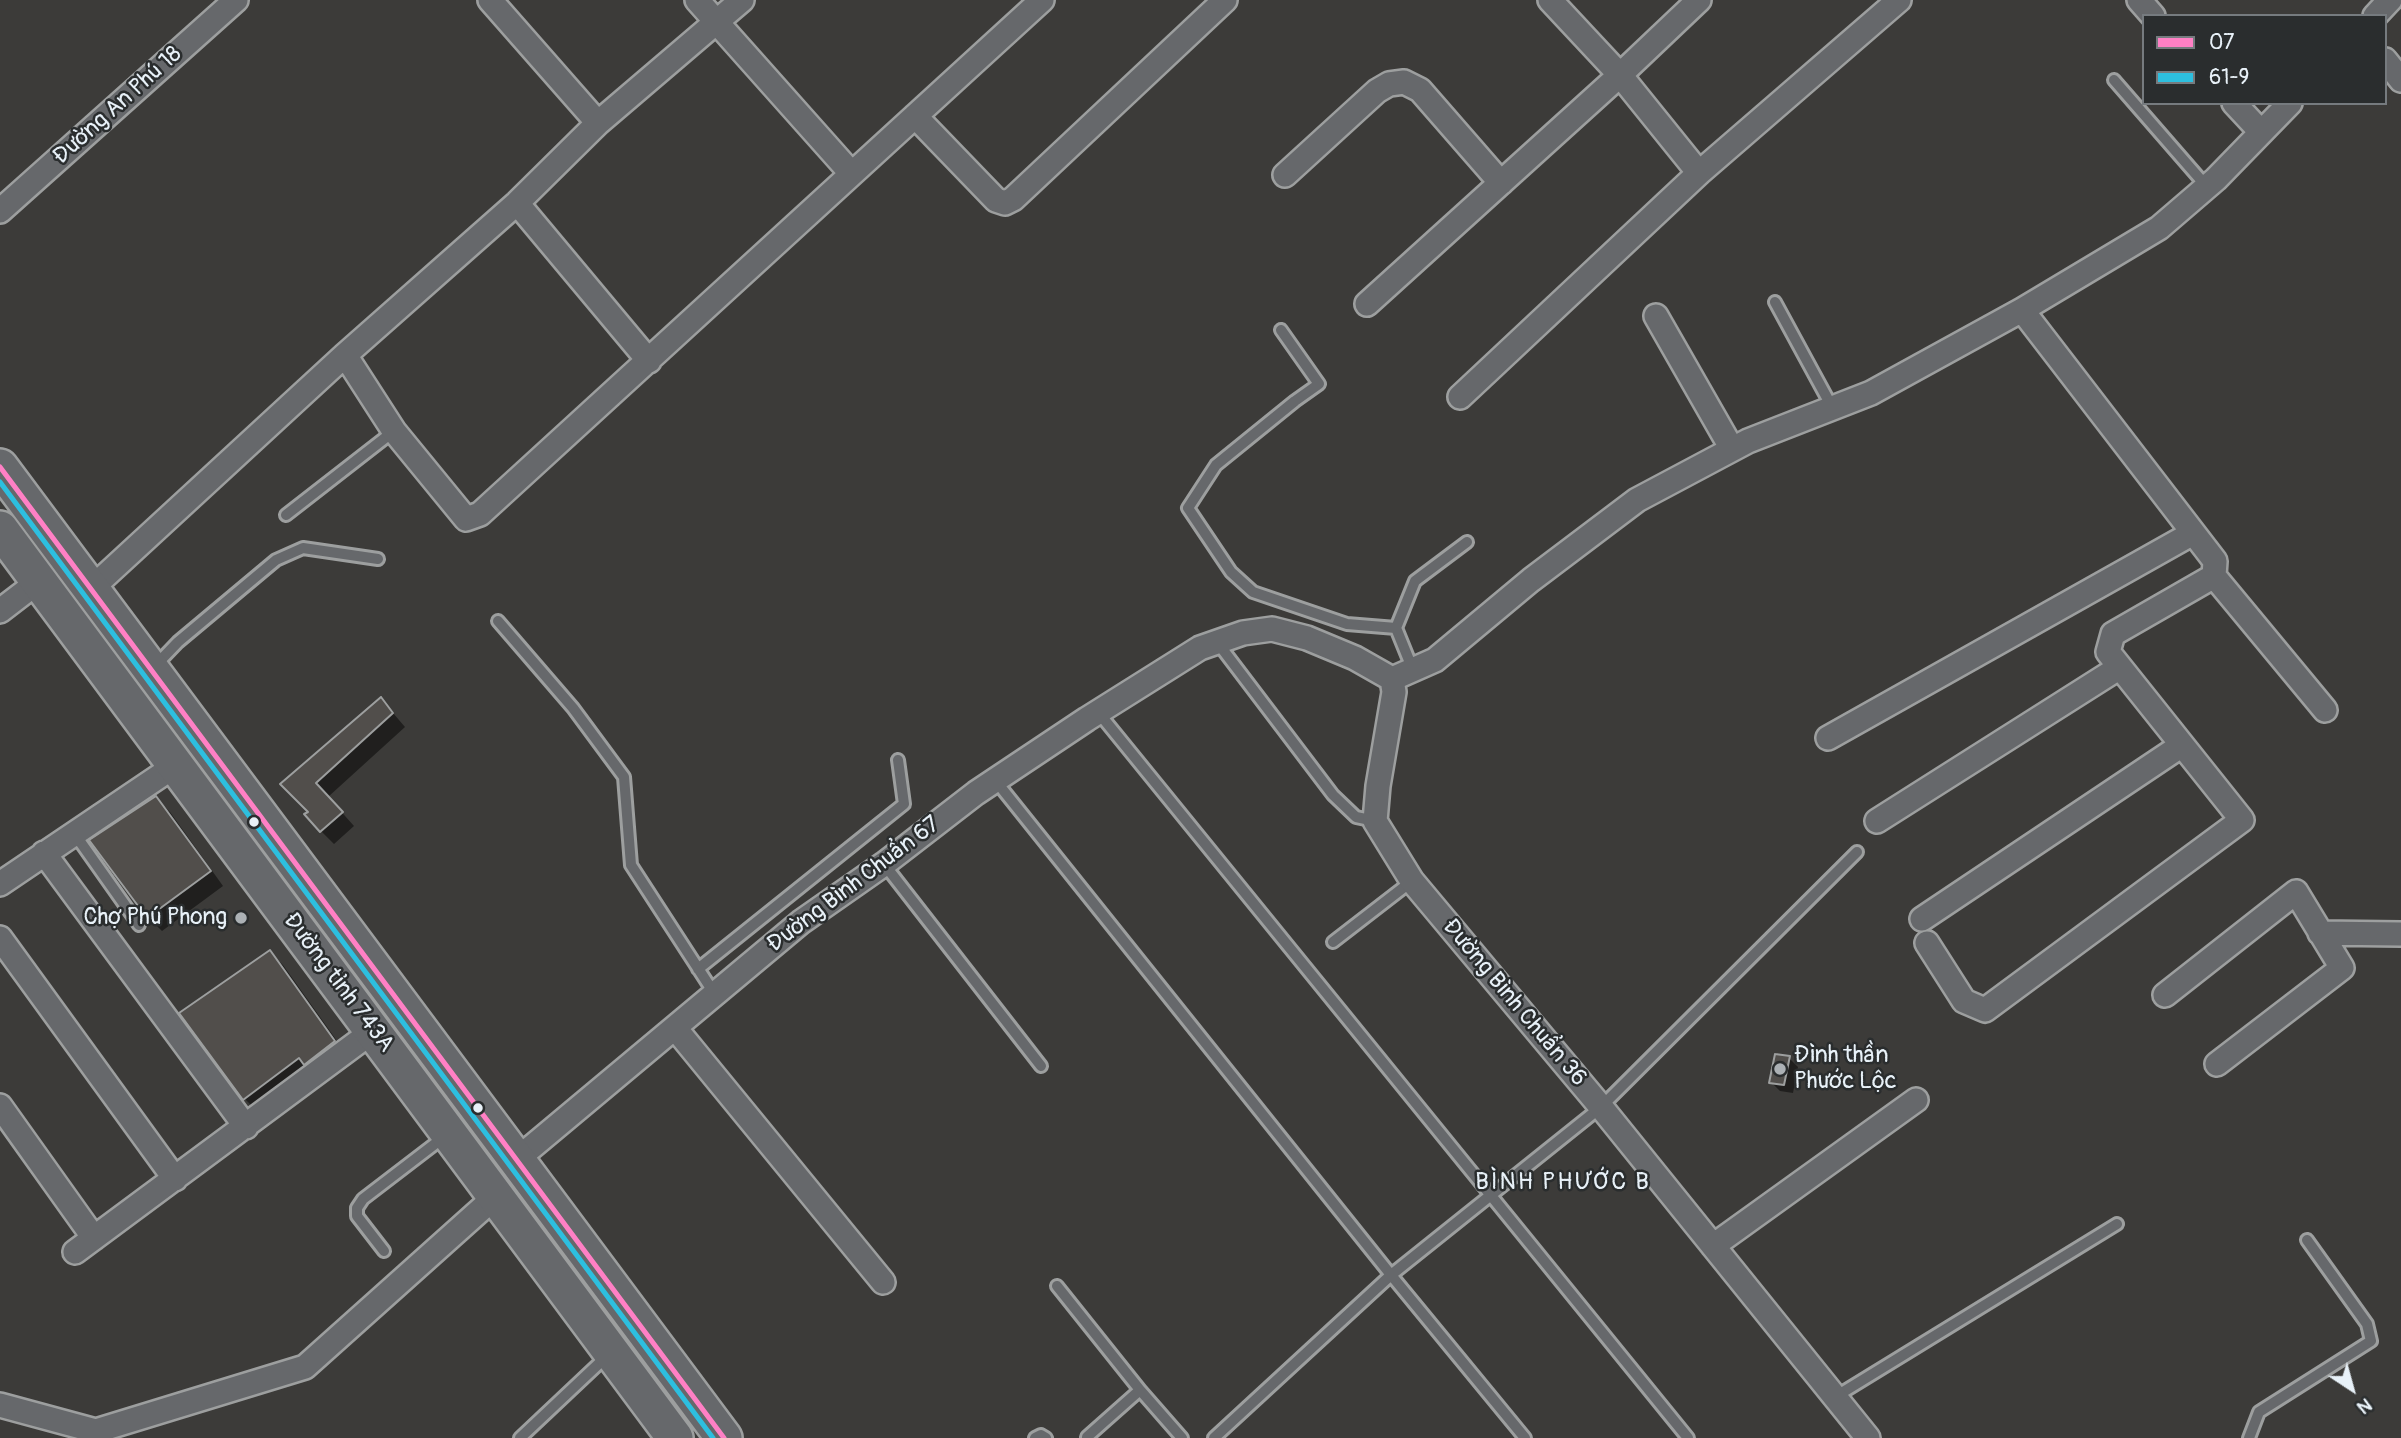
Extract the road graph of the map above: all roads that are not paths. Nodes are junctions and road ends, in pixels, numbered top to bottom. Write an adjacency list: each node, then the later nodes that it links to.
1 (236, 0): 30 (street, Đường An Phú 18)
2 (490, 0): 22 (street)
3 (697, 0): 14 (street)
4 (742, 0): 14 (street)
5 (1042, 0): 21 (street)
6 (1225, 0): 21 (street)
7 (1550, 0): 16 (street)
8 (1699, 0): 16 (street)
9 (1899, 0): 25 (street)
10 (2139, 0): 12 (street)
11 (2390, 0): 13 (street)
12 (2151, 14)
13 (2377, 14)
14 (716, 22): 22 (street); 24 (street)
15 (2387, 62): 18 (street)
16 (1620, 75): 25 (street); 27 (street)
17 (2114, 80): 28 (lane)
18 (2401, 80)
19 (2236, 105): 23 (street)
20 (2288, 105): 23 (street)
21 (915, 116): 24 (street)
22 (598, 123): 29 (street)
23 (2261, 132): 28 (street)
24 (851, 173): 37 (street)
25 (1699, 173): 38 (street)
26 (1285, 175): 27 (street)
27 (1501, 183): 32 (street)
28 (2207, 187): 33 (street)
29 (517, 203): 36 (street); 37 (street)
30 (0, 211)
31 (1775, 302): 39 (lane)
32 (1367, 304)
33 (2022, 310): 39 (street); 45 (street)
34 (1656, 316): 41 (street)
35 (1281, 330): 53 (lane)
36 (345, 355): 40 (street); 50 (street)
37 (649, 361): 40 (street)
38 (1460, 397)
39 (1832, 407): 41 (street)
40 (394, 431): 43 (lane)
41 (1732, 449): 57 (street)
42 (0, 467): 50 (main road, Đường tỉnh 743A)
43 (286, 515)
44 (0, 529): 49 (main road, Đường tỉnh 743A)
45 (2193, 533): 48 (street); 61 (street)
46 (1466, 542): 53 (lane)
47 (378, 559): 56 (lane)
48 (2214, 576): 55 (street); 59 (street)
49 (39, 581): 51 (street); 64 (main road, Đường tỉnh 743A)
50 (91, 589): 56 (main road, Đường tỉnh 743A)
51 (0, 611)
52 (499, 621): 81 (lane)
53 (1396, 628): 57 (lane)
54 (1217, 641): 58 (street); 60 (street, Đường Bình Chuẩn 67); 66 (lane)
55 (2120, 667): 62 (street); 67 (street)
56 (151, 670): 93 (main road, Đường tỉnh 743A)
57 (1413, 670): 58 (street)
58 (1392, 680): 66 (street)
59 (2325, 710)
60 (1098, 712): 65 (street, Đường Bình Chuẩn 67); 95 (lane)
61 (1828, 738)
62 (2182, 745): 74 (street); 80 (street)
63 (898, 760): 81 (lane)
64 (176, 765): 68 (street); 85 (main road, Đường tỉnh 743A)
65 (995, 780): 71 (street, Đường Bình Chuẩn 67); 103 (lane)
66 (1374, 821): 72 (street, Đường Bình Chuẩn 36)
67 (1877, 821)
68 (74, 833): 70 (street); 75 (lane)
69 (1857, 852): 90 (lane)
70 (44, 853): 73 (street); 91 (street)
71 (884, 864): 82 (street, Đường Bình Chuẩn 67); 87 (lane)
72 (1412, 881): 79 (lane); 90 (street, Đường Bình Chuẩn 36)
73 (0, 884)
74 (1922, 919)
75 (139, 925)
76 (2320, 933): 77 (street); 83 (street); 86 (street)
77 (2401, 934)
78 (0, 937): 94 (street)
79 (1334, 942)
80 (1927, 943)
81 (698, 969): 82 (lane)
82 (715, 993): 84 (street, Đường Bình Chuẩn 67)
83 (2165, 995)
84 (675, 1028): 93 (street, Đường Bình Chuẩn 67); 104 (street)
85 (373, 1031): 91 (street); 92 (main road, Đường tỉnh 743A)
86 (2217, 1065)
87 (1041, 1066)
88 (1916, 1100): 100 (street)
89 (0, 1106): 98 (street)
90 (1601, 1107): 95 (lane); 100 (street, Đường Bình Chuẩn 36)
91 (246, 1127): 94 (street)
92 (449, 1133): 96 (main road, Đường tỉnh 743A); 101 (lane)
93 (515, 1161): 115 (main road, Đường tỉnh 743A)
94 (175, 1179): 98 (street)
95 (1491, 1195): 103 (lane); 120 (lane)
96 (496, 1196): 106 (main road, Đường tỉnh 743A); 110 (street)
97 (2117, 1224): 108 (lane)
98 (94, 1238): 102 (street)
99 (2307, 1240): 122 (lane)
100 (1713, 1246): 108 (street, Đường Bình Chuẩn 36)
101 (384, 1251)
102 (75, 1252)
103 (1391, 1275): 112 (lane); 119 (lane)
104 (883, 1282)
105 (1057, 1286): 107 (lane)
106 (612, 1352): 113 (lane); 114 (main road, Đường tỉnh 743A)
107 (1140, 1390): 111 (lane); 118 (lane)
108 (1835, 1397): 121 (street, Đường Bình Chuẩn 36)
109 (0, 1405): 110 (street)
110 (95, 1435)
111 (1087, 1437)
112 (1216, 1437)
113 (520, 1438)
114 (675, 1438)
115 (724, 1438)
116 (1035, 1438): 117 (lane)
117 (1046, 1438)
118 (1182, 1438)
119 (1525, 1438)
120 (1688, 1438)
121 (1868, 1438)
122 (2249, 1438)

